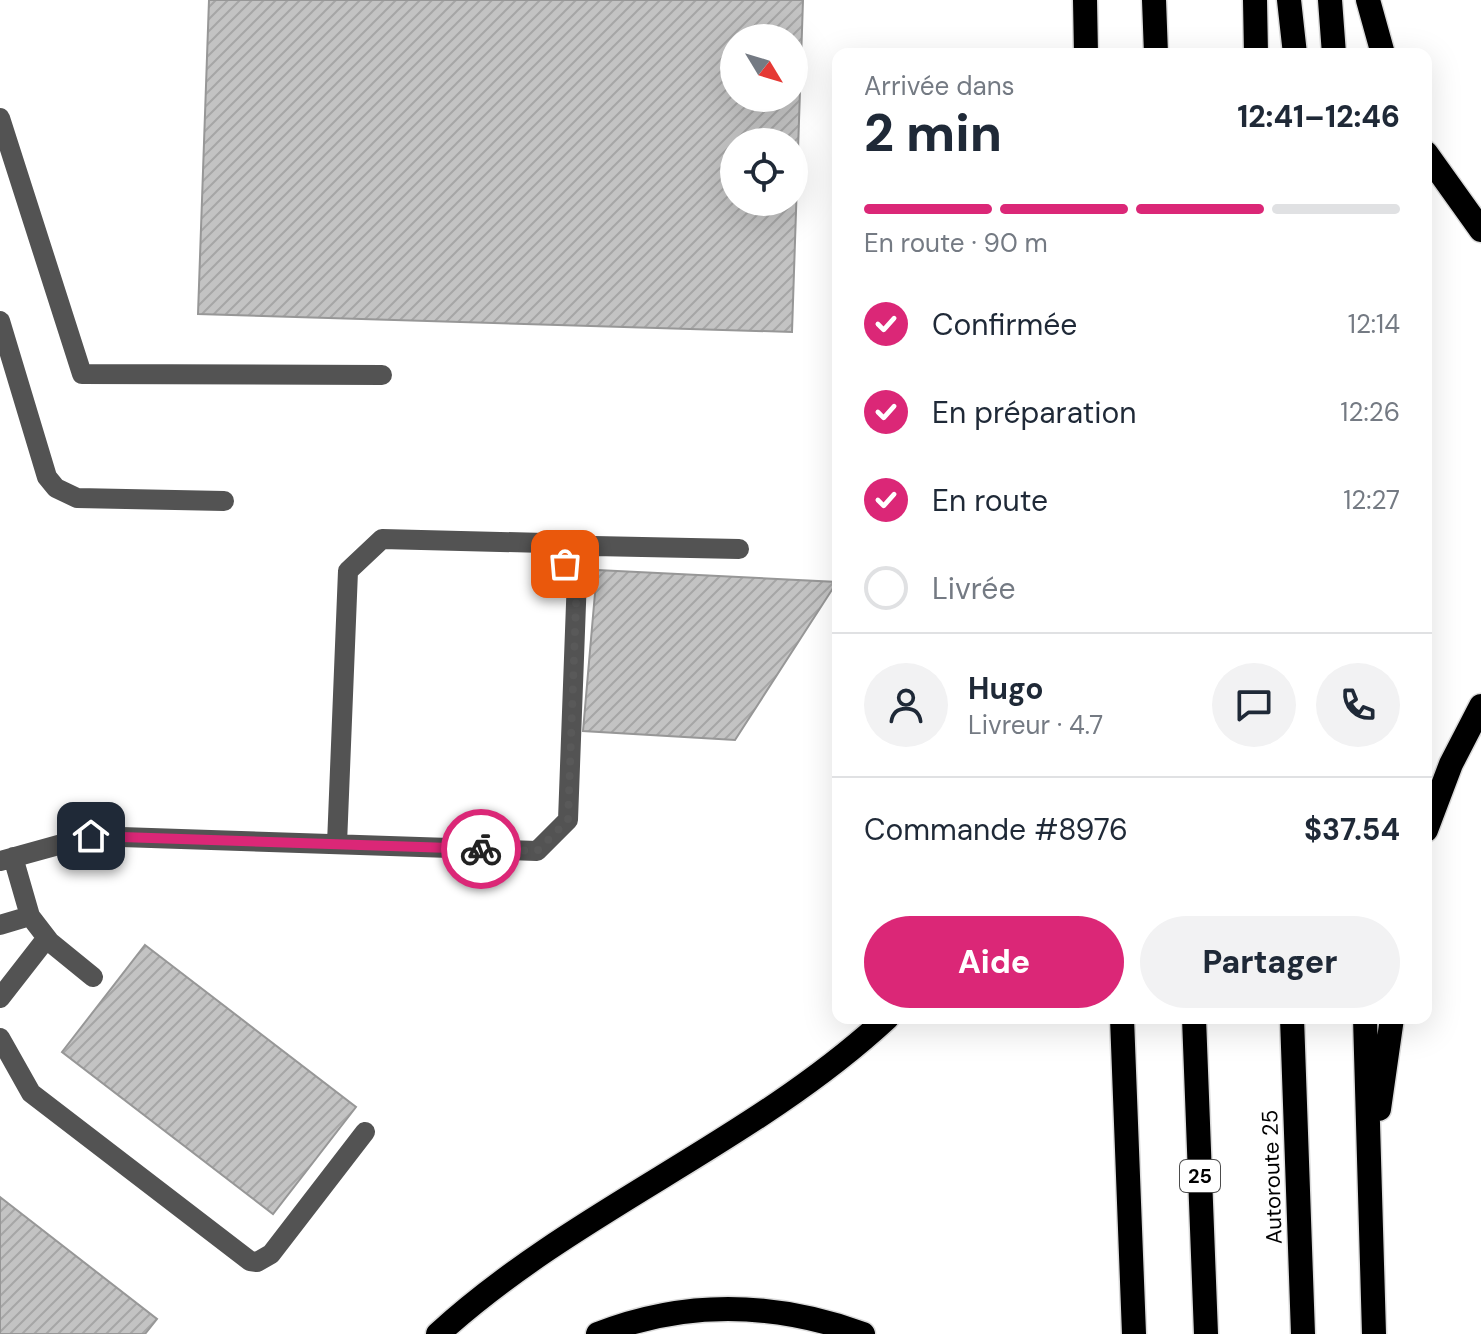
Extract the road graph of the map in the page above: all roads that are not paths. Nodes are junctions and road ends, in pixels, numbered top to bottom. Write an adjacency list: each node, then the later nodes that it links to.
1 (1085, 0): 7 (highway)
2 (1154, 0): 8 (highway)
3 (1255, 0): 9 (highway)
4 (1289, 0): 10 (highway)
5 (1330, 0): 11 (highway)
6 (1368, 0): 12 (highway)
7 (1086, 48)
8 (1156, 48)
9 (1256, 48)
10 (1294, 48)
11 (1334, 48)
12 (1381, 48)
13 (0, 118): 17 (lane)
14 (1432, 161): 15 (highway)
15 (1481, 230)
16 (0, 321): 18 (lane)
17 (382, 375)
18 (224, 501)
19 (739, 549): 20 (lane)
20 (565, 564): 23 (lane); 23 (lane)
21 (1481, 706): 22 (highway)
22 (1432, 814)
23 (337, 844): 24 (lane)
24 (7, 859): 25 (lane)
25 (30, 916): 26 (lane); 27 (lane)
26 (0, 925)
27 (46, 939): 28 (lane); 29 (lane)
28 (93, 977)
29 (0, 998)
30 (879, 1024): 39 (highway)
31 (1122, 1024): 42 (highway)
32 (1194, 1024): 43 (highway, 25)
33 (1292, 1024): 44 (highway, Autoroute 25)
34 (1365, 1024): 38 (highway)
35 (1391, 1024): 38 (highway)
36 (0, 1038): 37 (lane)
37 (365, 1132)
38 (1368, 1179): 45 (highway)
39 (438, 1334)
40 (598, 1334): 41 (highway)
41 (863, 1334)
42 (1134, 1334)
43 (1206, 1334)
44 (1303, 1334)
45 (1374, 1334)

